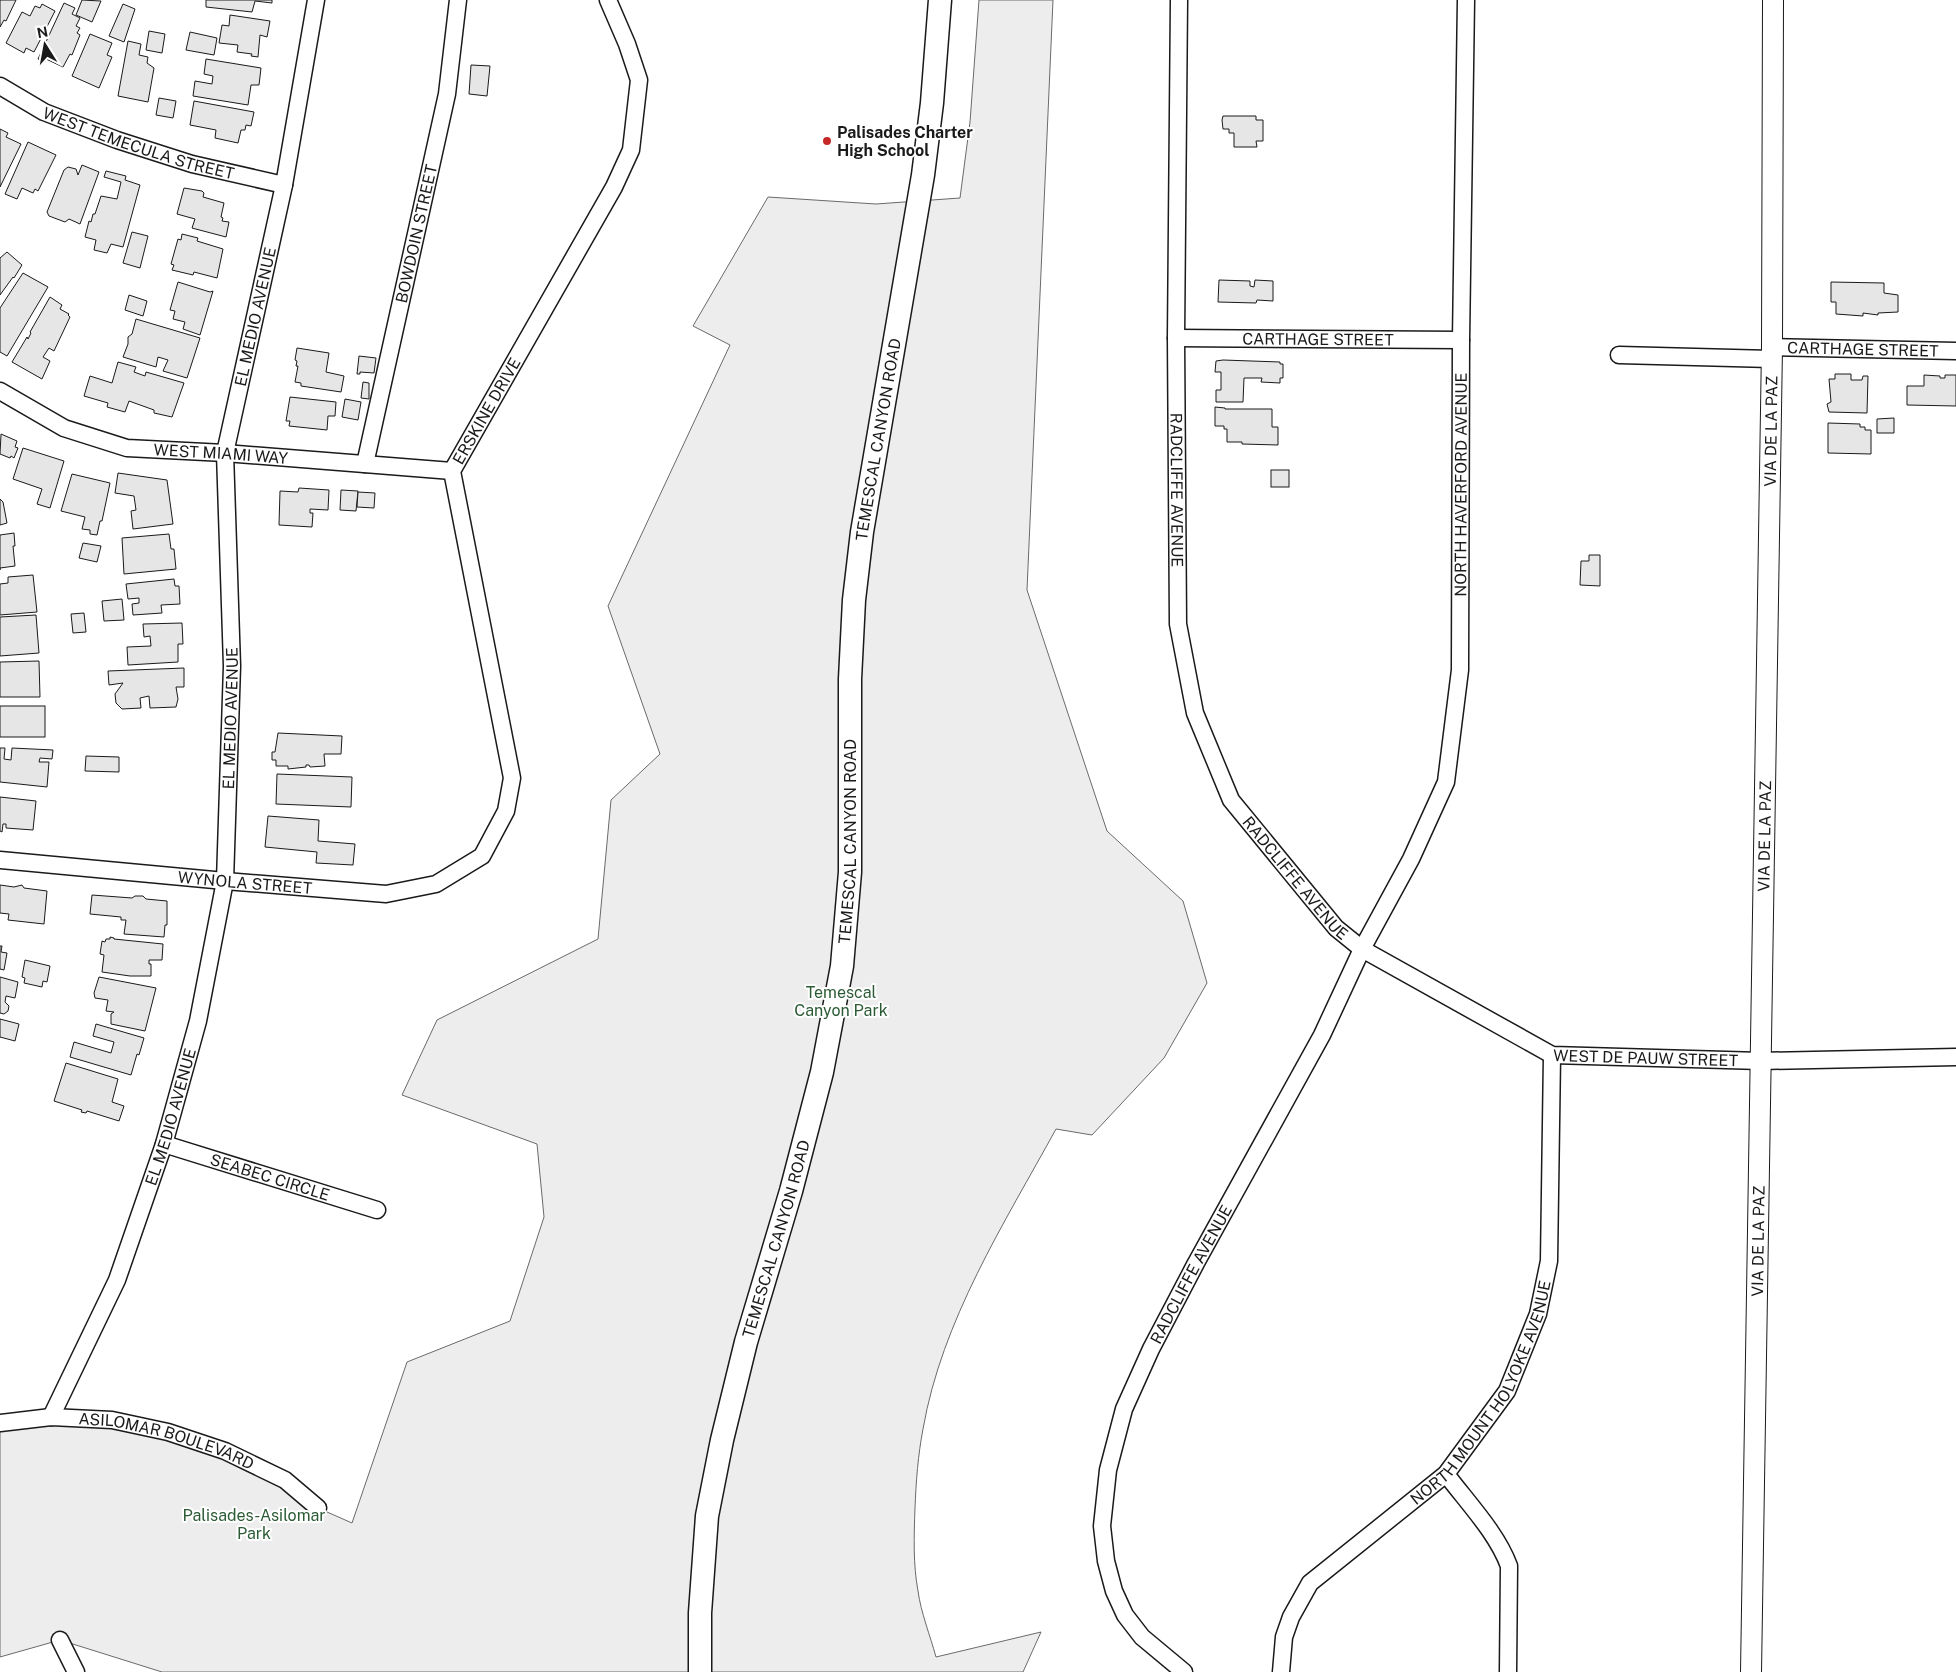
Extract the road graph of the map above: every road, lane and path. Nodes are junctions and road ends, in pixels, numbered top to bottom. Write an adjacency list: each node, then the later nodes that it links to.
1 (316, 0): 9 (street, EL MEDIO AVENUE)
2 (458, 0): 17 (street, BOWDOIN STREET)
3 (608, 0): 18 (street, ERSKINE DRIVE)
4 (940, 0): 34 (main road, TEMESCAL CANYON ROAD)
5 (1179, 0): 10 (street, RADCLIFFE AVENUE)
6 (1466, 0): 11 (street, NORTH HAVERFORD AVENUE)
7 (1773, 0): 13 (street, VIA DE LA PAZ)
8 (0, 86): 9 (street, WEST TEMECULA STREET)
9 (284, 185): 16 (street, EL MEDIO AVENUE)
10 (1176, 338): 11 (street, CARTHAGE STREET); 22 (street, RADCLIFFE AVENUE)
11 (1461, 340): 22 (street, NORTH HAVERFORD AVENUE)
12 (1956, 351): 13 (street, CARTHAGE STREET)
13 (1771, 353): 14 (street, CARTHAGE STREET); 25 (street, VIA DE LA PAZ)
14 (1619, 355)
15 (0, 391): 16 (street, WEST MIAMI WAY)
16 (226, 453): 17 (street, WEST MIAMI WAY); 21 (street, EL MEDIO AVENUE)
17 (365, 464): 18 (street, WEST MIAMI WAY)
18 (452, 471): 19 (street, ERSKINE DRIVE)
19 (482, 856): 21 (street, WYNOLA STREET)
20 (0, 860): 21 (street, WYNOLA STREET)
21 (225, 881): 26 (street, EL MEDIO AVENUE)
22 (1362, 949): 23 (street, WEST DE PAUW STREET); 35 (street, RADCLIFFE AVENUE)
23 (1552, 1055): 25 (street, WEST DE PAUW STREET); 30 (street, NORTH MOUNT HOLYOKE AVENUE)
24 (1956, 1057): 25 (street, WEST DE PAUW STREET)
25 (1761, 1061): 38 (street, VIA DE LA PAZ)
26 (164, 1144): 27 (street, SEABEC CIRCLE); 28 (street, EL MEDIO AVENUE)
27 (377, 1210)
28 (51, 1417): 29 (street, ASILOMAR BOULEVARD); 31 (street, ASILOMAR BOULEVARD)
29 (0, 1423)
30 (1446, 1474): 36 (street, NORTH MOUNT HOLYOKE AVENUE); 37 (street)
31 (318, 1508)
32 (60, 1640): 33 (street)
33 (76, 1672)
34 (700, 1672)
35 (1184, 1672)
36 (1281, 1672)
37 (1508, 1672)
38 (1750, 1672)

